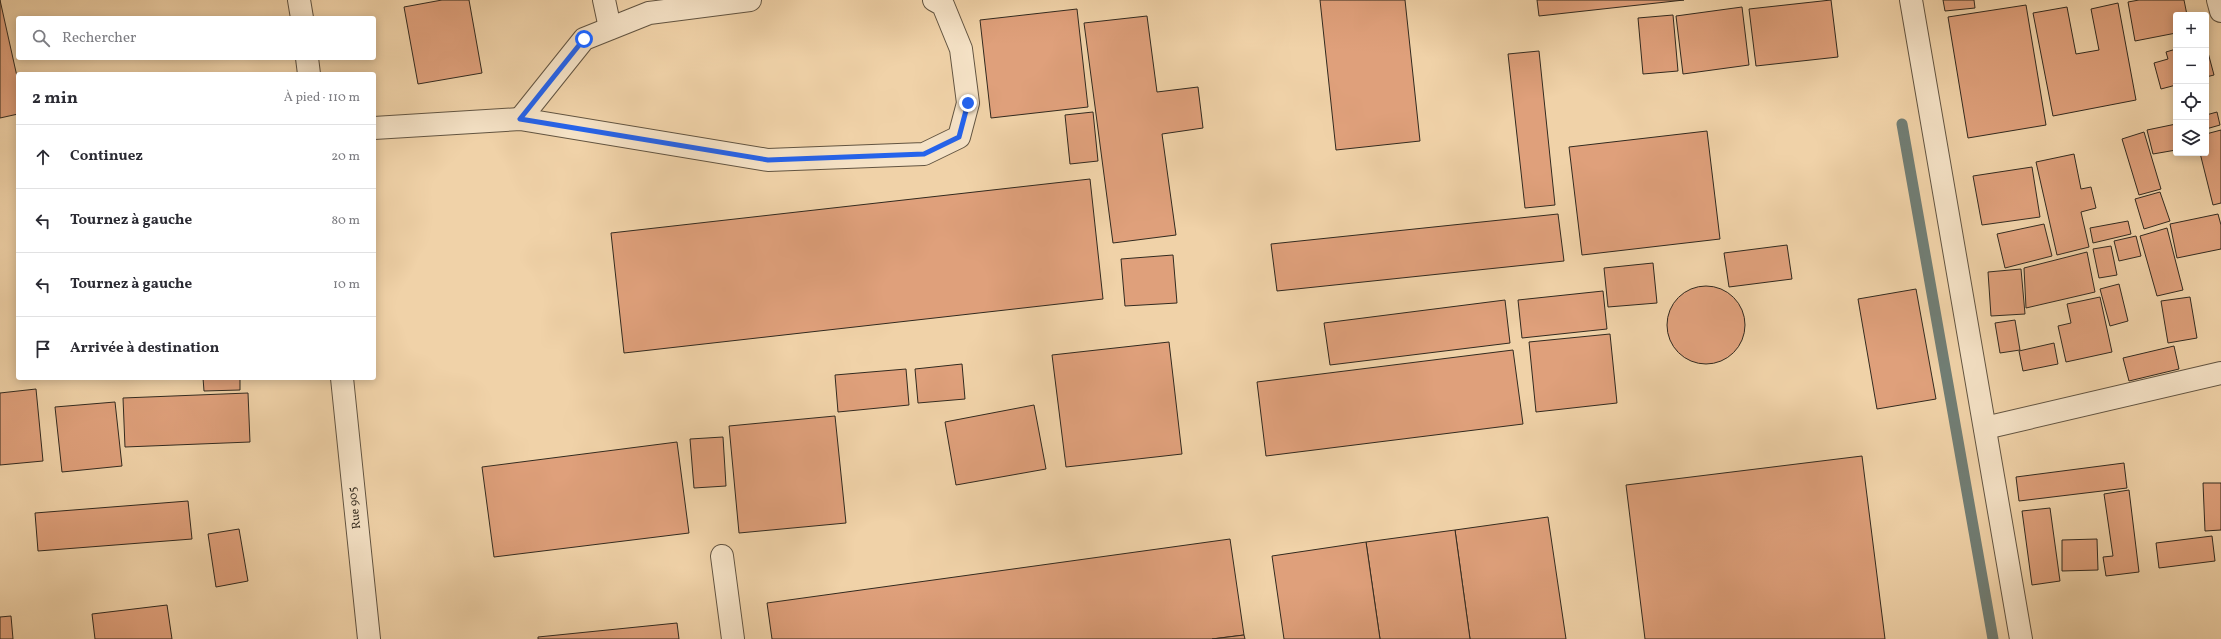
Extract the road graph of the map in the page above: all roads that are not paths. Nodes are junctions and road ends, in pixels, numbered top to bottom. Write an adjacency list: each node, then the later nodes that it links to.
1 (299, 0): 8 (street)
2 (604, 0): 9 (street)
3 (750, 0): 9 (street)
4 (934, 0): 12 (street)
5 (1911, 0): 16 (street)
6 (2218, 0): 7 (street)
7 (2221, 11)
8 (302, 16)
9 (610, 28): 12 (street)
10 (307, 60): 11 (street)
11 (309, 72)
12 (520, 119): 13 (street)
13 (376, 128)
14 (2221, 373): 16 (street)
15 (342, 380): 18 (street, Rue 905)
16 (1985, 428): 20 (street)
17 (722, 556): 19 (street)
18 (369, 639)
19 (733, 639)
20 (2021, 639)

